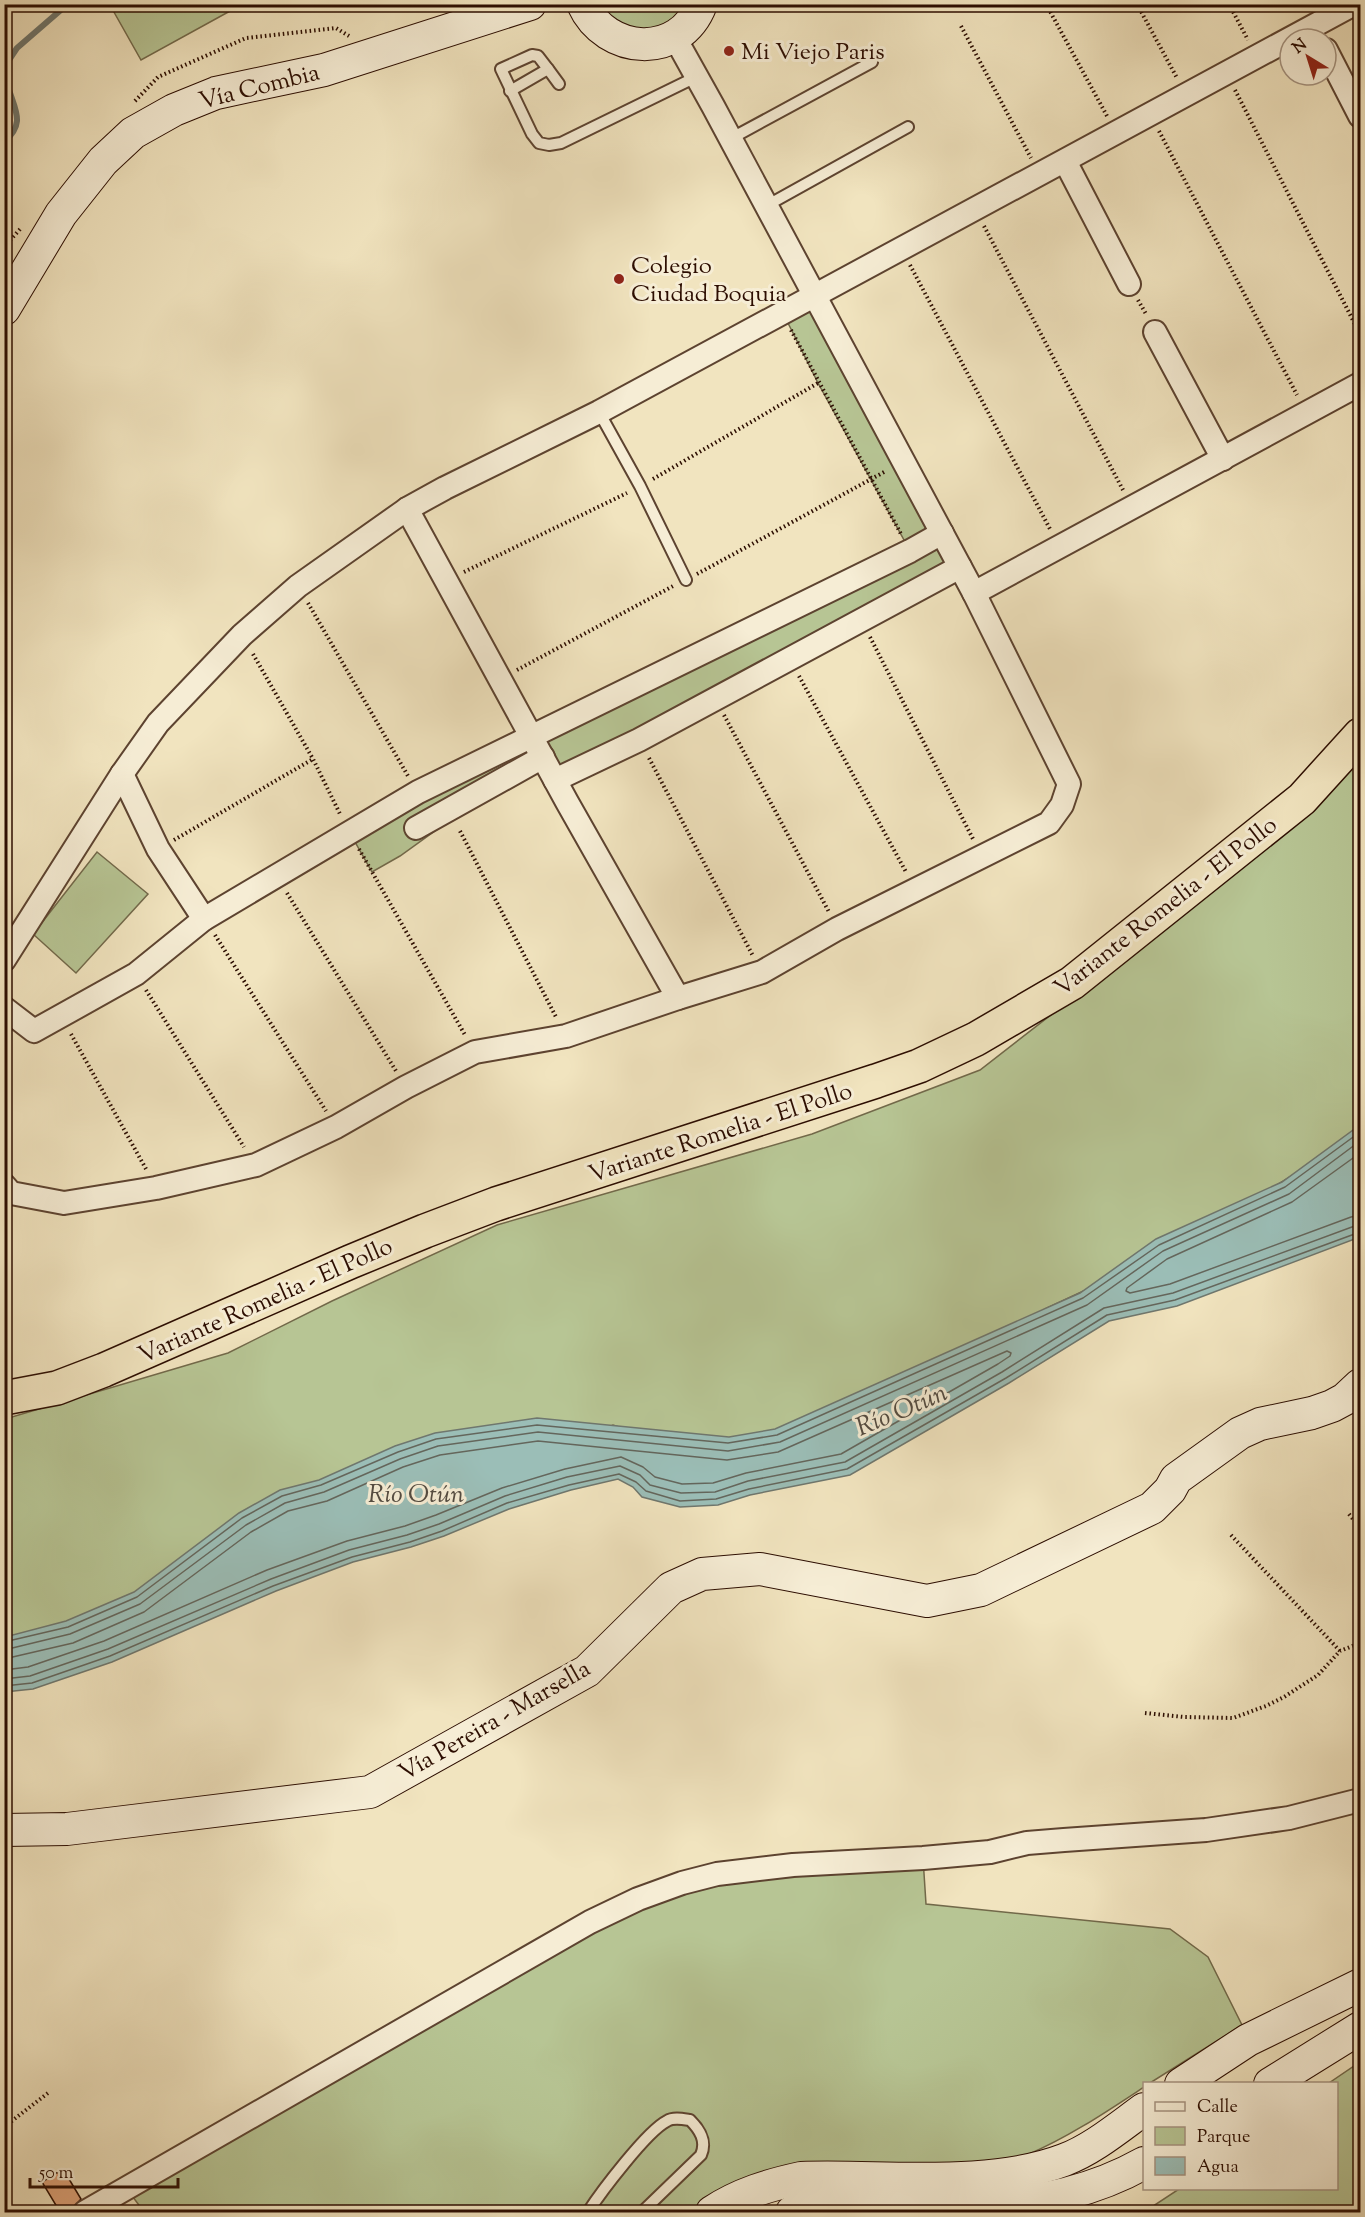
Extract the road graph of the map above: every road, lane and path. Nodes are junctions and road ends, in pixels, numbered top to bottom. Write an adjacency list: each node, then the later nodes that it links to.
1 (530, 4): 33 (main road, Vía Combia)
2 (583, 4): 10 (main road)
3 (701, 4): 10 (main road)
4 (1046, 4): 24 (path)
5 (1137, 4): 20 (path)
6 (1228, 4): 12 (path)
7 (1354, 4): 9 (street)
8 (961, 26): 27 (path)
9 (1325, 27)
10 (674, 36): 17 (street)
11 (1278, 48): 12 (street)
12 (1256, 57): 15 (street)
13 (872, 62): 25 (lane)
14 (548, 69): 18 (lane); 19 (lane); 19 (lane)
15 (1226, 73): 20 (street); 36 (path)
16 (1338, 73): 22 (street)
17 (696, 77): 19 (lane); 25 (street)
18 (559, 84)
19 (510, 91)
20 (1186, 95): 21 (street)
21 (1150, 114): 24 (street); 39 (path)
22 (1360, 116)
23 (908, 127): 28 (lane)
24 (1116, 133): 26 (street)
25 (729, 139): 28 (street)
26 (1065, 161): 27 (street); 31 (street)
27 (1040, 174): 29 (street)
28 (766, 206): 32 (street)
29 (975, 209): 30 (street); 43 (path)
30 (901, 249): 32 (street); 46 (path)
31 (1129, 284): 35 (path)
32 (814, 296): 34 (street); 41 (street)
33 (4, 309)
34 (783, 313): 38 (street); 42 (path)
35 (1155, 332): 40 (street)
36 (1360, 334)
37 (1360, 384): 39 (street)
38 (599, 412): 44 (street); 49 (lane)
39 (1306, 413): 40 (street)
40 (1222, 459): 43 (street)
41 (903, 462): 42 (path); 45 (street)
42 (871, 479): 47 (path); 49 (path)
43 (1132, 507): 46 (street)
44 (407, 509): 50 (street); 55 (street)
45 (942, 533): 47 (street); 48 (street)
46 (1059, 547): 51 (street)
47 (910, 551): 58 (street)
48 (960, 567): 51 (street); 52 (street)
49 (686, 580): 55 (path)
50 (298, 586): 53 (street); 64 (path)
51 (974, 593): 69 (street)
52 (861, 621): 54 (street); 69 (path)
53 (242, 635): 61 (path); 62 (street)
54 (790, 659): 56 (street); 72 (path)
55 (501, 679): 58 (street)
56 (716, 699): 59 (street); 74 (path)
57 (1360, 735): 89 (highway, Variante Romelia - El Pollo)
58 (531, 736): 60 (street); 64 (street)
59 (639, 740): 63 (street); 76 (path)
60 (543, 758): 63 (street); 65 (street)
61 (313, 759): 67 (path); 68 (path)
62 (122, 774): 68 (street); 75 (street)
63 (555, 780): 78 (street)
64 (418, 792): 67 (street)
65 (416, 828)
66 (460, 831): 81 (path)
67 (350, 833): 71 (street)
68 (158, 849): 73 (street)
69 (982, 855): 72 (street)
70 (372, 872): 82 (path)
71 (276, 876): 73 (street); 83 (path)
72 (915, 888): 74 (street)
73 (204, 919): 77 (street); 84 (path)
74 (837, 929): 76 (street)
75 (4, 960)
76 (762, 972): 78 (street)
77 (136, 974): 80 (street); 85 (path)
78 (678, 998): 81 (street)
79 (4, 1008): 80 (street)
80 (62, 1017): 87 (path)
81 (566, 1036): 82 (street)
82 (475, 1052): 83 (street)
83 (406, 1087): 84 (street)
84 (336, 1127): 85 (street)
85 (256, 1165): 87 (street)
86 (4, 1185): 87 (street)
87 (156, 1188)
88 (1360, 1385): 97 (main road, Vía Pereira - Marsella)
89 (4, 1398)
90 (1349, 1515): 91 (path)
91 (1360, 1528)
92 (1231, 1535): 94 (path)
93 (1360, 1643): 94 (path)
94 (1340, 1652): 95 (path)
95 (1145, 1713)
96 (1360, 1800): 107 (street)
97 (4, 1830)
98 (1360, 1985): 100 (main road)
99 (1360, 2028): 101 (main road)
100 (1248, 2040): 101 (main road); 102 (main road)
101 (1273, 2081)
102 (1184, 2082)
103 (48, 2092): 105 (path)
104 (1143, 2110): 110 (main road)
105 (4, 2127)
106 (1143, 2163): 111 (main road)
107 (85, 2212)
108 (588, 2212): 109 (lane)
109 (642, 2212)
110 (712, 2212)
111 (792, 2212)

